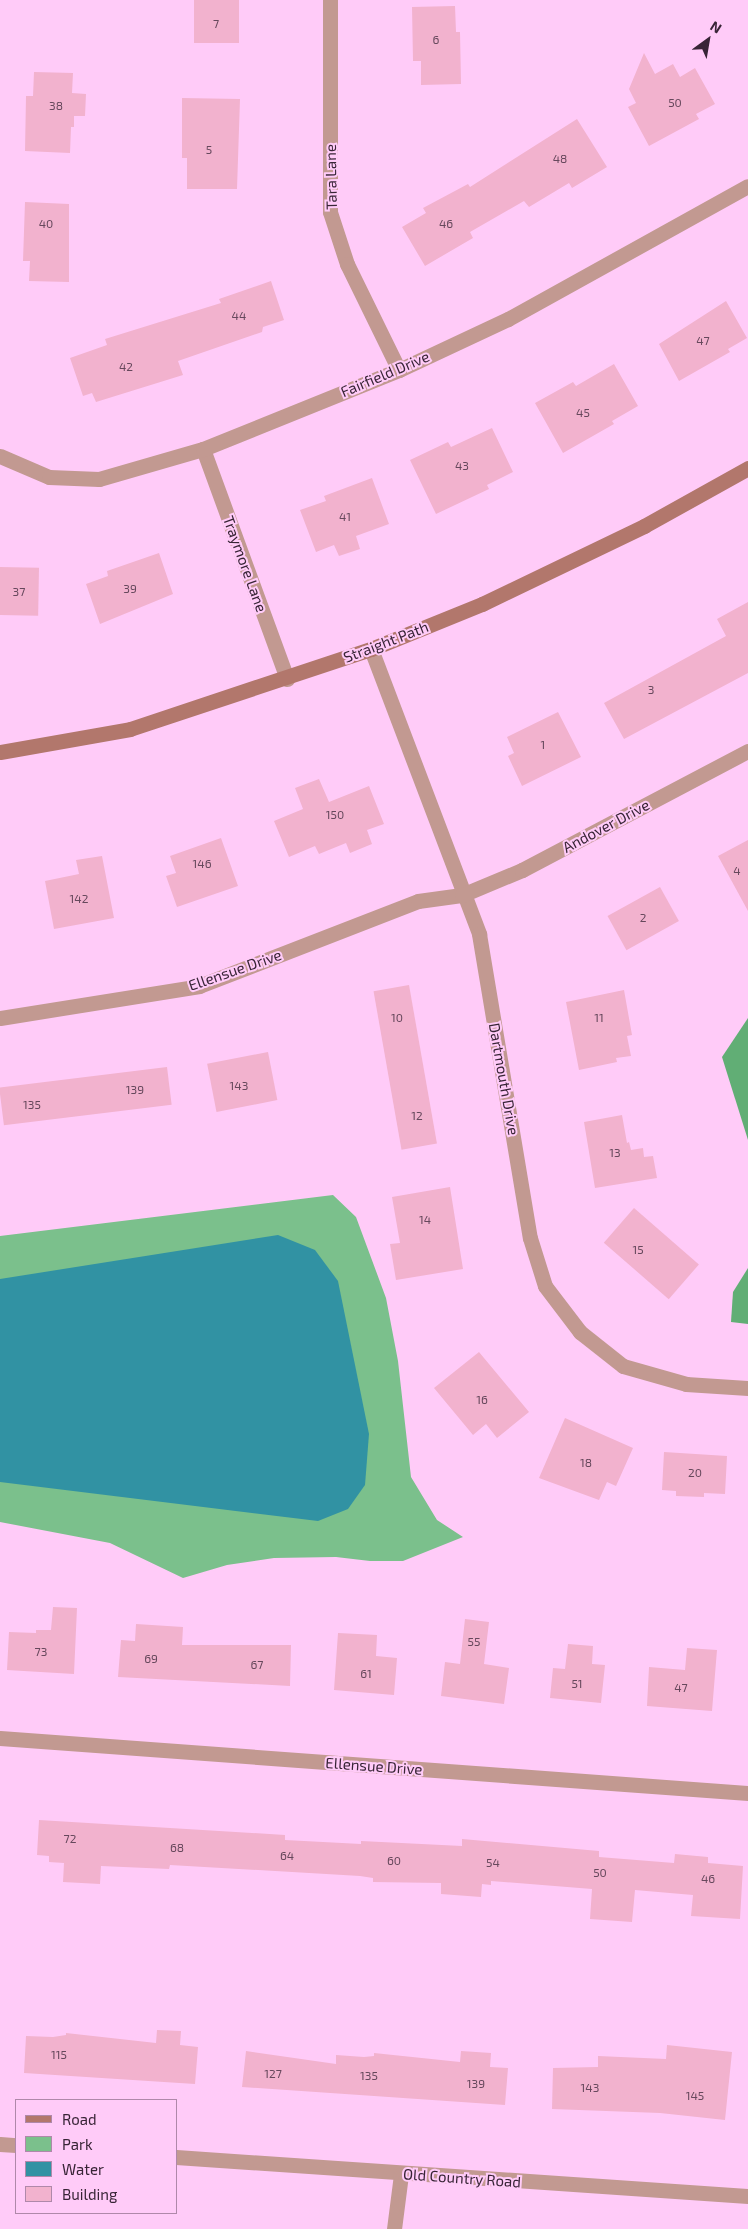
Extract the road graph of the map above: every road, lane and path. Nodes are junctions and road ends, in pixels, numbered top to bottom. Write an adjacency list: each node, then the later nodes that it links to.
1 (330, 0): 3 (street, Tara Lane)
2 (748, 186): 3 (street, Fairfield Drive)
3 (399, 370): 4 (street, Fairfield Drive)
4 (203, 449): 5 (street, Fairfield Drive); 8 (street, Traymore Lane)
5 (0, 456)
6 (748, 468): 7 (main road, Straight Path)
7 (372, 650): 8 (main road, Straight Path); 11 (street, Dartmouth Drive)
8 (287, 679): 10 (main road, Straight Path)
9 (748, 751): 11 (street, Andover Drive)
10 (0, 752)
11 (462, 895): 12 (street, Ellensue Drive); 13 (street, Dartmouth Drive)
12 (0, 1018)
13 (748, 1388)
14 (0, 1738): 15 (street, Ellensue Drive)
15 (748, 1793)
16 (0, 2144): 17 (street)
17 (15, 2145)
18 (178, 2157): 19 (street, Old Country Road)
19 (401, 2174): 20 (street, Old Country Road); 21 (street)
20 (748, 2196)
21 (394, 2229)

